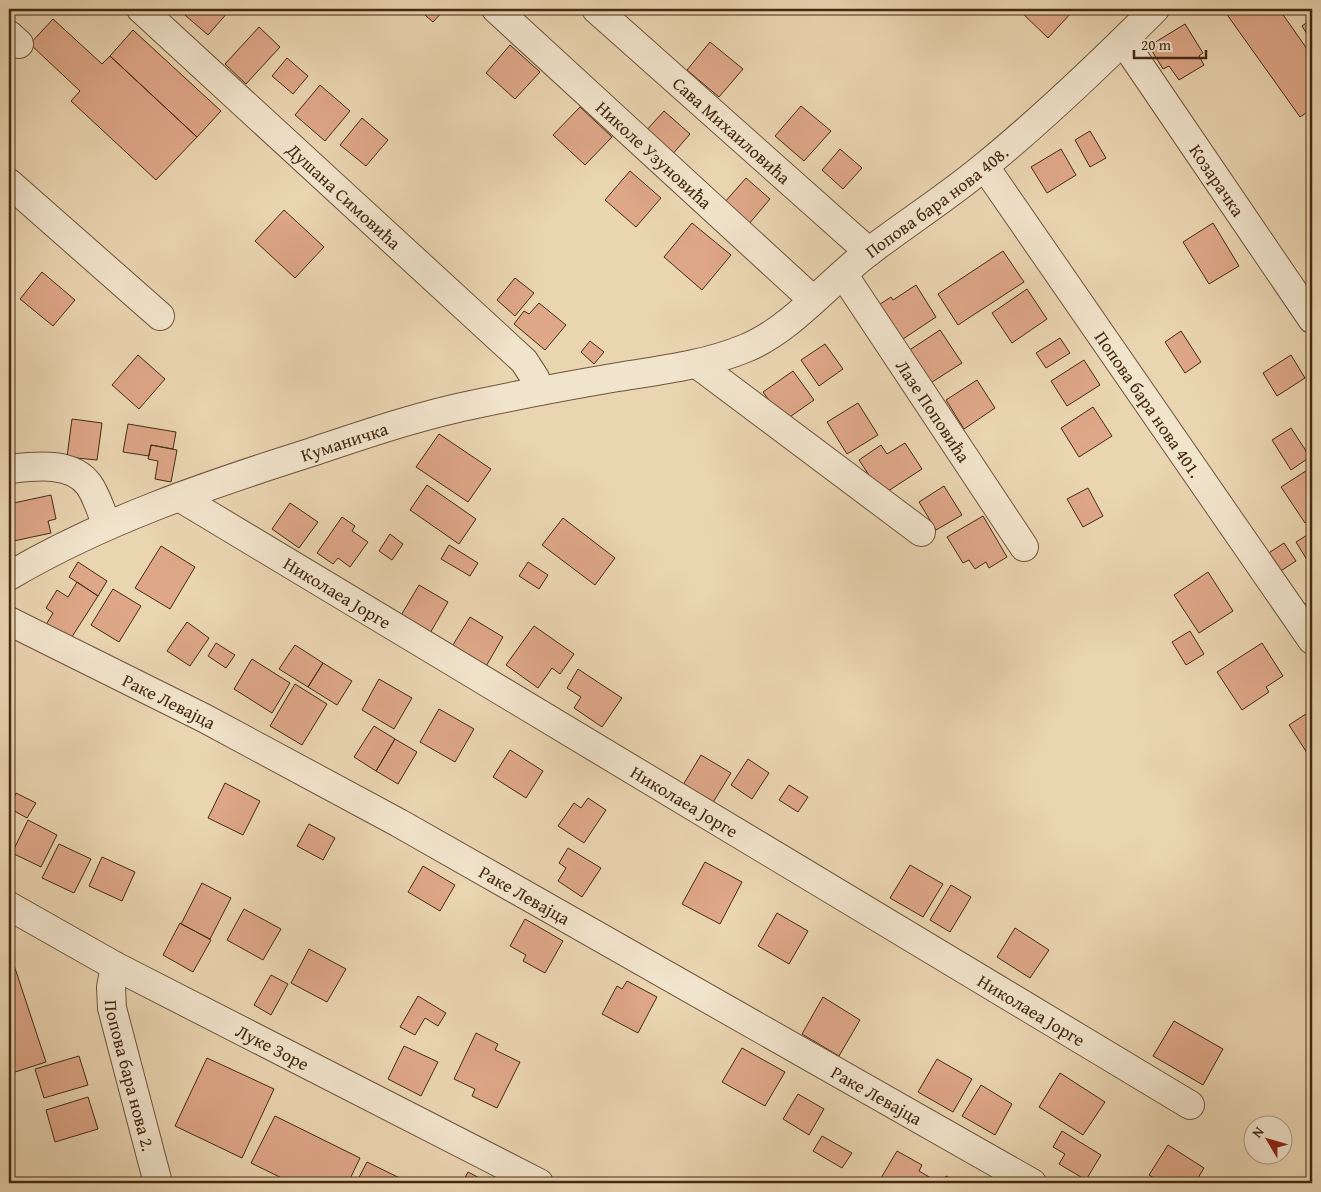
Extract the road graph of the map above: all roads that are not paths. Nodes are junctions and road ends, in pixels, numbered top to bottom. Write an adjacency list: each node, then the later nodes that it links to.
1 (141, 9): 14 (street, Душана Симовића)
2 (496, 9): 10 (street, Николе Узуновића)
3 (596, 9): 8 (street, Сава Михаиловића)
4 (1155, 9): 5 (street, Попова бара нова 408.)
5 (1123, 41): 6 (street, Попова бара нова 408.); 12 (street, Козарачка)
6 (984, 166): 8 (street, Попова бара нова 408.); 22 (street, Попова бара нова 401.)
7 (9, 183): 11 (street)
8 (868, 252): 9 (street, Попова бара нова 408.)
9 (843, 274): 10 (street, Попова бара нова 408.); 19 (street, Лазе Поповића)
10 (813, 300): 13 (street, Попова бара нова 408.)
11 (160, 316)
12 (1312, 319)
13 (698, 364): 14 (street, Куманичка); 18 (street)
14 (539, 390): 16 (street, Куманичка)
15 (9, 469): 17 (street)
16 (179, 497): 17 (street, Куманичка); 25 (street, Николаеа Јорге)
17 (107, 524): 20 (street, Куманичка)
18 (921, 532)
19 (1024, 547)
20 (9, 576)
21 (9, 621): 28 (street, Раке Левајца)
22 (1312, 640)
23 (9, 906): 24 (street, Луке Зоре)
24 (115, 966): 26 (street, Попова бара нова 2.); 27 (street, Луке Зоре)
25 (1190, 1105)
26 (158, 1183)
27 (539, 1183)
28 (1032, 1183)

